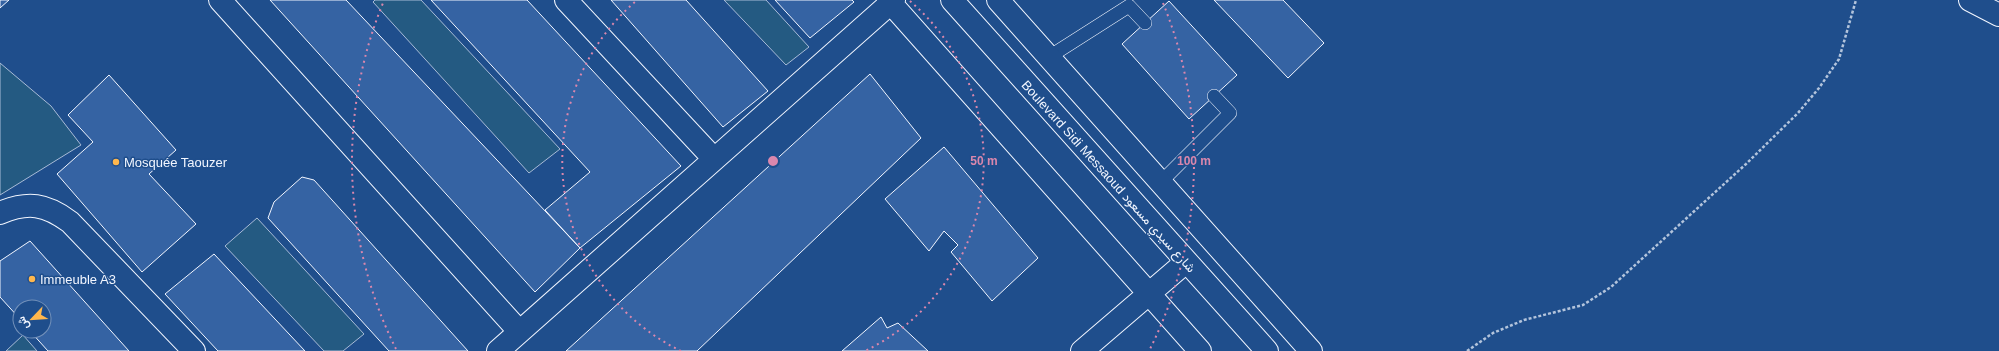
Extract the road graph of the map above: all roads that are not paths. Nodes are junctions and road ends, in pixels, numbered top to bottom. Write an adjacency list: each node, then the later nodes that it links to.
1 (220, 0): 16 (street)
2 (566, 0): 11 (street)
3 (952, 0): 14 (street, Boulevard Sidi Messaoud شارع سيدي مسعود)
4 (998, 0): 9 (street)
5 (1970, 0): 7 (street)
6 (891, 1): 11 (street); 15 (street)
7 (1999, 15)
8 (1145, 23): 9 (lane)
9 (1049, 57): 12 (street)
10 (1214, 96): 12 (lane)
11 (714, 159): 16 (street)
12 (1161, 182): 22 (street)
13 (0, 212): 17 (street)
14 (1186, 262): 15 (street); 21 (street, Boulevard Sidi Messaoud شارع سيدي مسعود)
15 (1149, 294): 19 (street); 20 (street)
16 (519, 331): 18 (street)
17 (194, 351)
18 (498, 351)
19 (1082, 351)
20 (1200, 351)
21 (1267, 351)
22 (1311, 351)

